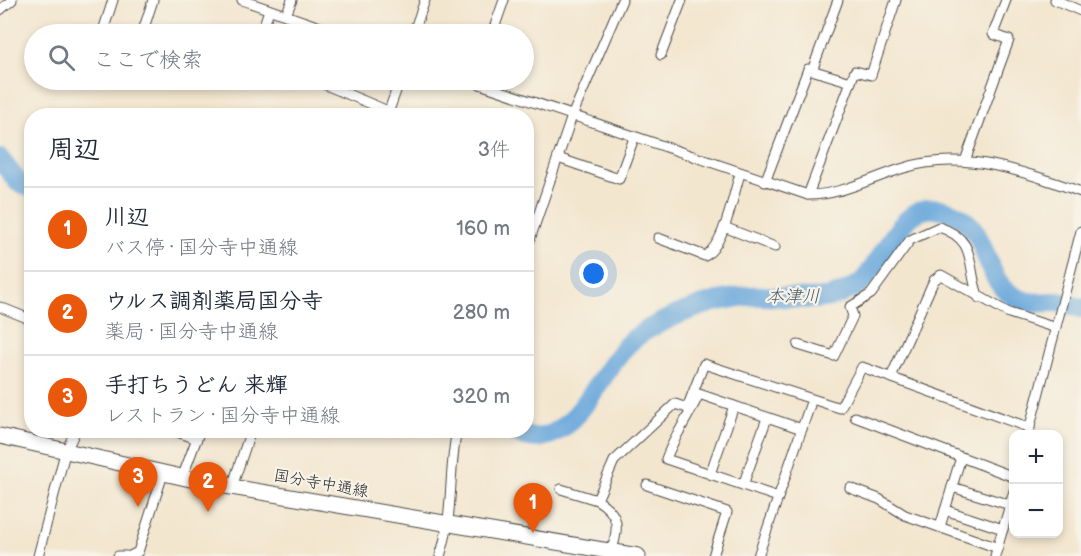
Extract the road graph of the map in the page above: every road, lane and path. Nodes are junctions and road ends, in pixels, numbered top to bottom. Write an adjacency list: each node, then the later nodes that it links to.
1 (12, 0): 15 (street)
2 (113, 0): 19 (street)
3 (153, 0): 20 (street)
4 (242, 0): 14 (street)
5 (292, 0): 18 (street)
6 (425, 0): 23 (street)
7 (504, 0): 24 (street)
8 (622, 0): 33 (street)
9 (682, 0): 25 (street)
10 (838, 0): 26 (street)
11 (896, 0): 27 (street)
12 (1006, 0): 36 (street)
13 (1055, 0): 17 (street)
14 (255, 2): 16 (street)
15 (0, 10)
16 (269, 10): 18 (street); 21 (street)
17 (1081, 11)
18 (286, 15): 22 (street)
19 (105, 24)
20 (145, 24)
21 (264, 24)
22 (312, 24)
23 (417, 24)
24 (496, 24)
25 (661, 55)
26 (813, 68): 27 (street); 38 (street)
27 (851, 82): 40 (street)
28 (337, 90): 31 (street)
29 (396, 90): 32 (street)
30 (500, 90): 33 (street)
31 (377, 108)
32 (390, 108)
33 (572, 116): 34 (street); 35 (street)
34 (634, 138): 35 (street); 37 (street)
35 (558, 158): 42 (street)
36 (965, 161): 39 (street); 40 (street)
37 (740, 174): 38 (street); 41 (street)
38 (765, 182): 40 (street)
39 (1081, 192)
40 (808, 195)
41 (724, 227): 44 (street); 45 (street)
42 (534, 228)
43 (1081, 231): 49 (street)
44 (658, 238)
45 (775, 247)
46 (979, 298): 49 (street); 50 (street); 51 (street)
47 (0, 307): 48 (street)
48 (24, 317)
49 (1056, 328): 58 (street)
50 (798, 345)
51 (891, 377): 57 (street); 77 (street)
52 (810, 405): 56 (street)
53 (734, 406): 55 (street); 67 (street); 67 (street)
54 (855, 417): 65 (street)
55 (767, 418): 56 (street); 71 (street)
56 (802, 429): 76 (street)
57 (1026, 430)
58 (1029, 430)
59 (0, 436): 64 (main road, 国分寺中通線)
60 (72, 438): 64 (street)
61 (197, 438): 69 (street)
62 (248, 438): 73 (street)
63 (456, 438): 81 (street)
64 (65, 453): 66 (main road, 国分寺中通線); 86 (street)
65 (961, 457): 68 (street); 72 (street)
66 (163, 474): 69 (main road, 国分寺中通線); 89 (street)
67 (710, 474): 71 (street)
68 (1009, 475)
69 (182, 478): 73 (main road, 国分寺中通線)
70 (647, 485): 92 (street)
71 (743, 485): 76 (street)
72 (952, 487): 78 (street); 80 (street)
73 (232, 488): 81 (main road, 国分寺中通線)
74 (561, 489): 77 (street)
75 (850, 489): 82 (street)
76 (778, 497): 93 (street)
77 (597, 500): 85 (street)
78 (1009, 505)
79 (1009, 508): 83 (street)
80 (945, 510): 82 (street); 83 (street)
81 (448, 525): 85 (main road, 国分寺中通線); 90 (street)
82 (940, 527): 84 (street)
83 (1003, 529): 84 (street)
84 (997, 552)
85 (611, 554): 91 (main road, 国分寺中通線)
86 (38, 556)
87 (118, 556): 88 (street)
88 (126, 556)
89 (130, 556)
90 (440, 556)
91 (638, 556)
92 (713, 556)
93 (758, 556)

